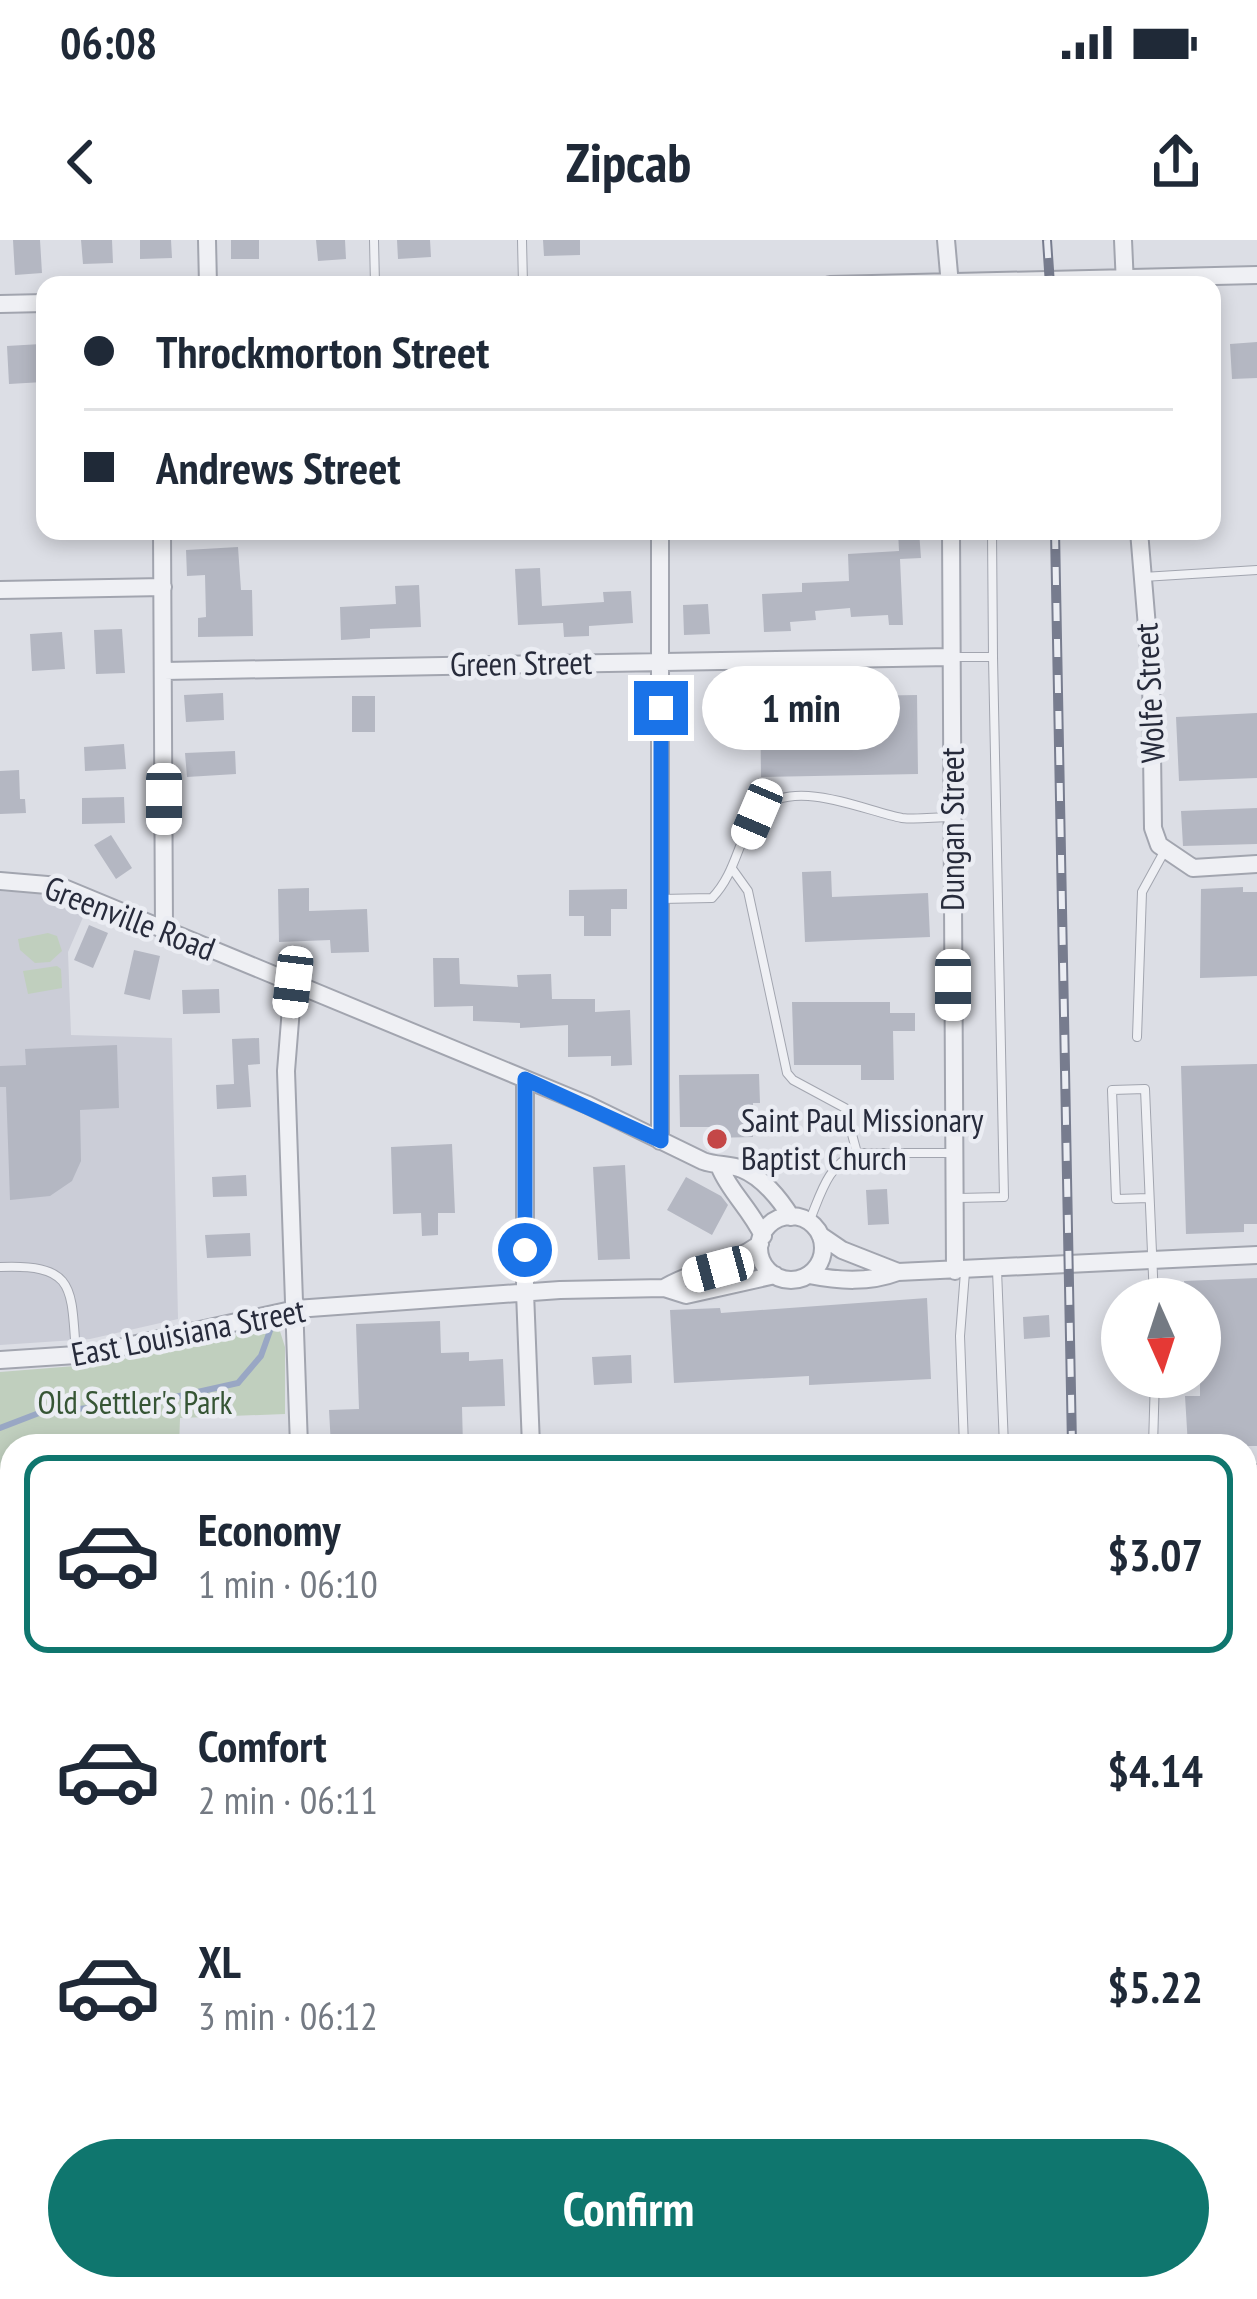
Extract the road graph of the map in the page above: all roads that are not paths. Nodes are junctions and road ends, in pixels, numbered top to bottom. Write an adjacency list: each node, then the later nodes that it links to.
1 (207, 240): 7 (street)
2 (374, 240): 8 (lane)
3 (522, 240): 9 (lane)
4 (946, 240): 10 (street)
5 (1123, 240): 11 (street)
6 (1257, 275): 12 (street)
7 (208, 276)
8 (375, 276)
9 (523, 276)
10 (949, 276)
11 (1125, 276)
12 (1221, 277)
13 (36, 303): 14 (street)
14 (0, 304)
15 (162, 540): 22 (street)
16 (660, 540): 26 (street)
17 (951, 540): 24 (street, Dungan Street)
18 (992, 540): 25 (lane)
19 (1140, 540): 21 (street, Wolfe Street)
20 (1257, 570): 21 (lane)
21 (1142, 577): 29 (street, Wolfe Street)
22 (163, 587): 23 (street); 27 (street)
23 (0, 590)
24 (950, 657): 25 (lane); 26 (street, Green Street); 28 (street, Dungan Street)
25 (993, 657): 42 (lane)
26 (661, 661): 27 (street, Green Street); 33 (street)
27 (164, 670): 34 (street)
28 (952, 817): 31 (lane); 40 (street, Dungan Street)
29 (1164, 852): 30 (street); 36 (lane)
30 (1257, 864)
31 (733, 870): 33 (lane); 39 (lane)
32 (0, 881): 34 (street, Greenville Road)
33 (661, 899): 38 (street)
34 (164, 928): 35 (street, Greenville Road)
35 (293, 982): 37 (street, Greenville Road); 57 (street)
36 (1137, 1037)
37 (525, 1079): 38 (street, Greenville Road); 56 (street)
38 (661, 1141): 41 (street, Greenville Road)
39 (856, 1153): 40 (lane); 44 (lane)
40 (954, 1153): 42 (street, Dungan Street)
41 (720, 1168): 44 (street, Greenville Road); 45 (street)
42 (955, 1198): 50 (street, Dungan Street)
43 (1149, 1198): 43 (lane); 47 (lane)
44 (807, 1225): 45 (street); 51 (street); 53 (street)
45 (761, 1240): 52 (street); 55 (street, East Louisiana Street)
46 (1257, 1256): 47 (street)
47 (1152, 1261): 49 (street); 54 (lane)
48 (0, 1267): 58 (lane)
49 (997, 1268): 50 (street); 64 (lane)
50 (960, 1270): 51 (street); 63 (lane)
51 (898, 1272): 53 (street)
52 (775, 1275): 53 (street); 55 (street, East Louisiana Street)
53 (809, 1275)
54 (1153, 1278)
55 (664, 1288): 56 (street, East Louisiana Street)
56 (525, 1292): 57 (street, East Louisiana Street); 62 (street)
57 (296, 1309): 58 (street, East Louisiana Street); 61 (street)
58 (76, 1355): 59 (street, East Louisiana Street)
59 (0, 1360)
60 (1154, 1398): 65 (lane)
61 (298, 1434)
62 (531, 1434)
63 (964, 1434)
64 (1004, 1434)
65 (1153, 1434)

